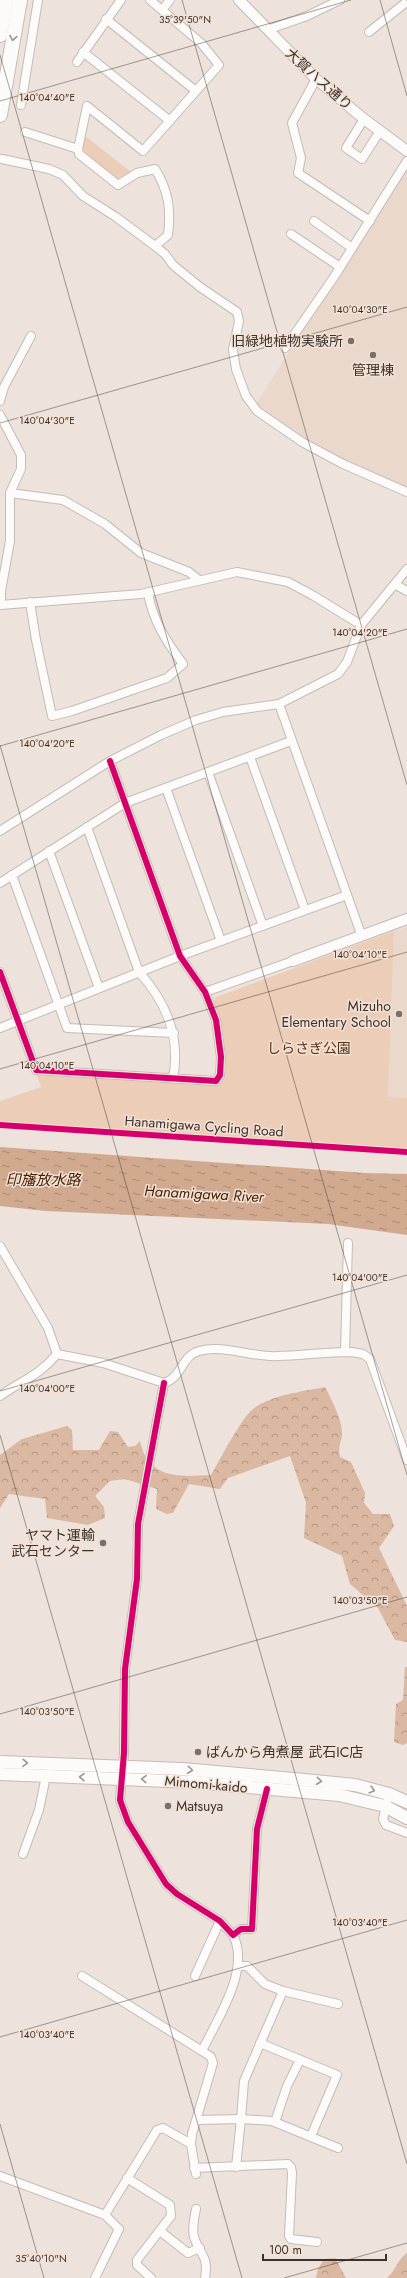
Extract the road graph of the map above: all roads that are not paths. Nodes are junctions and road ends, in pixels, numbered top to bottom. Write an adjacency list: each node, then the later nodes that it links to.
1 (6, 0): 14 (highway)
2 (20, 0): 20 (highway, one-way to 20)
3 (38, 0): 19 (street)
4 (121, 0): 11 (street)
5 (150, 0): 10 (street)
6 (170, 0): 10 (street)
7 (238, 0): 12 (street, 大賀ハス通り)
8 (340, 0): 12 (street)
9 (403, 4): 13 (street)
10 (162, 10): 18 (street)
11 (106, 19): 15 (street); 18 (street)
12 (267, 30): 17 (street, 大賀ハス通り)
13 (369, 32)
14 (0, 35)
15 (83, 52): 16 (street); 22 (street)
16 (77, 62)
17 (316, 79): 21 (street, 大賀ハス通り); 30 (street)
18 (196, 91): 22 (street)
19 (21, 105)
20 (0, 115)
21 (364, 119): 23 (street, 大賀ハス通り); 23 (street)
22 (170, 121): 25 (street)
23 (380, 131): 26 (street, 大賀ハス通り)
24 (25, 132): 25 (street)
25 (78, 149): 32 (street)
26 (407, 151)
27 (2, 159): 32 (street)
28 (407, 161): 30 (street)
29 (314, 221): 33 (street)
30 (370, 221): 33 (street)
31 (292, 234): 34 (street)
32 (155, 246): 39 (street)
33 (352, 248): 34 (street)
34 (340, 267): 36 (street)
35 (31, 336): 37 (street)
36 (285, 348)
37 (0, 401)
38 (0, 415): 40 (street)
39 (407, 492)
40 (10, 493): 42 (street); 47 (street)
41 (407, 569): 43 (street)
42 (199, 580): 45 (street); 48 (street)
43 (396, 585): 44 (street); 48 (street)
44 (407, 591)
45 (148, 593): 46 (street); 46 (street)
46 (30, 602): 47 (street)
47 (1, 605)
48 (361, 625): 49 (street)
49 (279, 704): 50 (street); 52 (street)
50 (292, 741): 51 (street); 61 (street)
51 (250, 757): 53 (street); 62 (street)
52 (110, 761): 55 (street); 57 (street)
53 (208, 772): 54 (street); 64 (street)
54 (166, 788): 55 (street); 66 (street)
55 (125, 803): 56 (street); 67 (street)
56 (87, 827): 58 (street); 70 (street)
57 (0, 831)
58 (49, 851): 59 (street); 71 (street)
59 (12, 875): 60 (street); 73 (street)
60 (0, 883)
61 (347, 896): 62 (street); 65 (street)
62 (305, 910): 64 (street)
63 (407, 919): 65 (street)
64 (263, 926): 66 (street)
65 (361, 934): 68 (street)
66 (221, 941): 67 (street)
67 (180, 956): 70 (street); 72 (street)
68 (293, 961): 72 (street)
69 (0, 972): 74 (street)
70 (139, 972): 71 (street); 76 (street)
71 (99, 988): 73 (street)
72 (205, 992): 77 (street)
73 (58, 1005): 74 (street); 76 (street)
74 (18, 1021): 75 (street); 77 (street)
75 (0, 1028)
76 (174, 1033): 77 (street)
77 (173, 1078)
78 (348, 1243): 80 (street)
79 (0, 1246): 81 (street)
80 (345, 1352): 82 (street); 84 (street)
81 (57, 1354): 82 (street); 83 (street)
82 (164, 1383): 87 (street)
83 (0, 1396)
84 (404, 1442): 85 (street)
85 (407, 1460)
86 (0, 1762): 87 (main road, Mimomi-kaido, one-way to 87)
87 (122, 1772): 89 (main road, Mimomi-kaido, one-way to 89); 90 (main road, Mimomi-kaido, one-way to 87); 91 (main road, Mimomi-kaido, one-way to 91); 97 (street)
88 (0, 1774): 89 (main road, Mimomi-kaido)
89 (46, 1776): 96 (street)
90 (267, 1790): 93 (main road, Mimomi-kaido); 98 (street)
91 (389, 1794): 92 (main road, Mimomi-kaido); 93 (street)
92 (407, 1802)
93 (386, 1806): 94 (main road, Mimomi-kaido); 95 (street)
94 (407, 1818)
95 (407, 1833)
96 (23, 1854)
97 (220, 1921): 98 (street); 101 (street)
98 (233, 1935): 99 (street)
99 (239, 1966): 102 (street); 105 (street)
100 (82, 1976): 105 (street)
101 (195, 1976)
102 (283, 1991): 103 (street); 104 (street)
103 (338, 2004)
104 (260, 2044): 106 (street); 108 (street)
105 (202, 2051): 107 (street)
106 (300, 2060): 109 (street); 110 (street)
107 (197, 2120): 108 (street); 111 (street)
108 (241, 2120): 109 (street); 113 (street)
109 (275, 2122): 110 (street)
110 (311, 2136): 112 (street)
111 (191, 2144): 113 (street); 115 (street)
112 (338, 2148)
113 (236, 2166): 119 (street)
114 (0, 2176): 117 (street)
115 (127, 2178): 117 (street); 118 (street)
116 (196, 2209): 120 (street)
117 (104, 2215): 121 (street)
118 (160, 2231): 120 (street); 122 (street)
119 (317, 2242)
120 (200, 2248): 123 (street)
121 (95, 2278)
122 (151, 2278)
123 (205, 2278)

